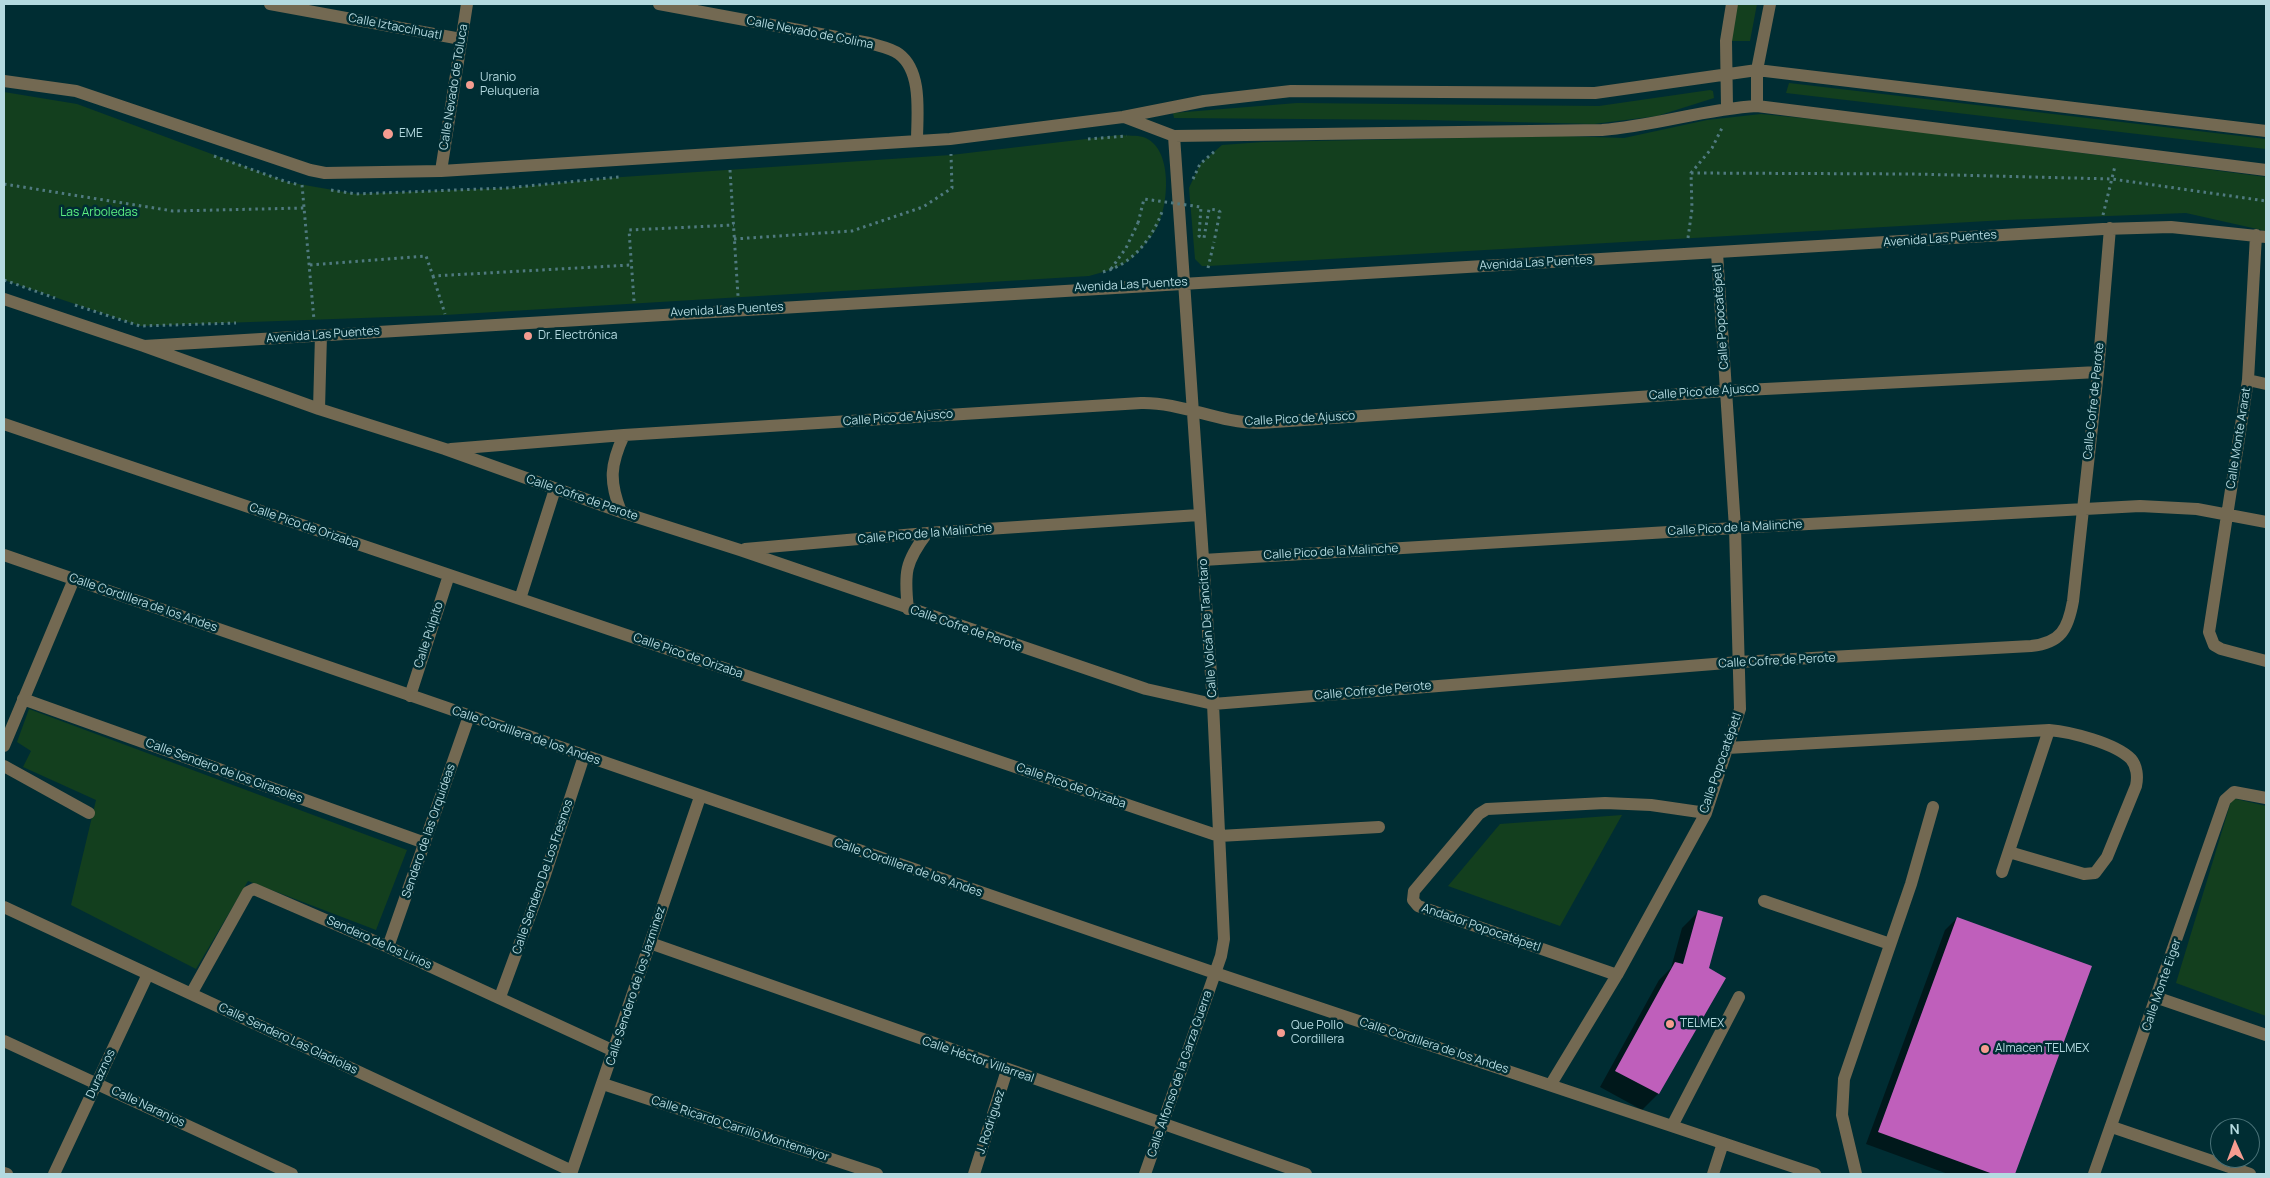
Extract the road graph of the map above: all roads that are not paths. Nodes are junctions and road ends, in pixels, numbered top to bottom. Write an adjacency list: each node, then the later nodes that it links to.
1 (270, 4): 6 (street, Calle Iztaccíhuatl)
2 (467, 4): 6 (street, Calle Nevado de Toluca)
3 (659, 4): 15 (street, Calle Nevado de Colima)
4 (1732, 4): 8 (street)
5 (1770, 4): 7 (street)
6 (461, 39): 17 (street, Calle Nevado de Toluca)
7 (1757, 70): 8 (street); 10 (street); 13 (street)
8 (1727, 73): 11 (street); 12 (street)
9 (4, 81): 17 (street)
10 (1757, 106): 11 (street); 16 (street)
11 (1728, 107): 14 (street)
12 (1123, 116): 14 (street); 15 (street)
13 (2266, 131)
14 (1174, 136): 21 (street, Calle Volcán De Tancítaro)
15 (917, 141): 17 (street)
16 (2266, 170)
17 (441, 171)
18 (2106, 229): 19 (street, Avenida Las Puentes); 20 (street, Avenida Las Puentes); 25 (street, Calle Cofre de Perote)
19 (2261, 236): 26 (street, Calle Monte Ararat)
20 (1717, 253): 21 (street, Avenida Las Puentes); 28 (street, Calle Popocatépetl)
21 (1182, 282): 23 (street, Avenida Las Puentes); 30 (street, Calle Volcán De Tancítaro)
22 (4, 299): 24 (street, Avenida Las Puentes)
23 (321, 335): 24 (street, Avenida Las Puentes); 29 (street)
24 (144, 346): 29 (street, Calle Cofre de Perote)
25 (2098, 372): 28 (street, Calle Pico de Ajusco); 35 (street, Calle Cofre de Perote)
26 (2248, 380): 27 (street); 38 (street, Calle Monte Ararat)
27 (2266, 384)
28 (1726, 391): 30 (street, Calle Pico de Ajusco); 40 (street, Calle Popocatépetl)
29 (319, 409): 33 (street, Calle Cofre de Perote)
30 (1194, 412): 32 (street, Calle Pico de Ajusco); 37 (street, Calle Volcán De Tancítaro)
31 (4, 424): 45 (street, Calle Pico de Orizaba)
32 (624, 435): 33 (street, Calle Pico de Ajusco); 36 (street)
33 (445, 449): 34 (street, Calle Cofre de Perote)
34 (555, 490): 36 (street, Calle Cofre de Perote); 47 (street)
35 (2083, 509): 38 (street, Calle Pico de la Malinche); 40 (street, Calle Pico de la Malinche); 50 (street, Calle Cofre de Perote)
36 (621, 512): 42 (street, Calle Cofre de Perote)
37 (1199, 514): 41 (street, Calle Pico de la Malinche); 44 (street, Calle Volcán De Tancítaro)
38 (2228, 514): 39 (street, Calle Pico de la Malinche); 49 (street, Calle Monte Ararat)
39 (2266, 522)
40 (1734, 528): 44 (street, Calle Pico de la Malinche); 50 (street, Calle Popocatépetl)
41 (926, 533): 42 (street, Calle Pico de la Malinche); 48 (street)
42 (740, 550): 48 (street, Calle Cofre de Perote)
43 (4, 555): 46 (street, Calle Cordillera de los Andes)
44 (1203, 560): 53 (street, Calle Volcán De Tancítaro)
45 (449, 575): 47 (street, Calle Pico de Orizaba); 51 (street, Calle Púlpito)
46 (74, 579): 51 (street, Calle Cordillera de los Andes); 52 (street)
47 (520, 598): 66 (street, Calle Pico de Orizaba)
48 (908, 609): 53 (street, Calle Cofre de Perote)
49 (2266, 661)
50 (1739, 662): 53 (street, Calle Cofre de Perote); 57 (street, Calle Popocatépetl)
51 (410, 696): 54 (street, Calle Cordillera de los Andes)
52 (23, 699): 56 (street); 67 (street, Calle Sendero de los Girasoles)
53 (1213, 704): 66 (street, Calle Volcán De Tancítaro)
54 (469, 716): 58 (street, Calle Cordillera de los Andes); 67 (street, Sendero de las Orquideas)
55 (2049, 730): 57 (street); 68 (street); 68 (street)
56 (4, 746)
57 (1727, 748): 64 (street, Calle Popocatépetl)
58 (584, 756): 60 (street, Calle Cordillera de los Andes); 79 (street, Calle Sendero De Los Fresnos)
59 (4, 766): 63 (street)
60 (700, 797): 72 (street, Calle Sendero de los Jazminez); 75 (street, Calle Cordillera de los Andes)
61 (2266, 798): 81 (street, Calle Monte Eiger)
62 (1933, 807): 73 (street)
63 (89, 813)
64 (1706, 813): 77 (street, Calle Popocatépetl); 77 (street, Andador Popocatépetl)
65 (1379, 827): 66 (street, Calle Pico de Orizaba)
66 (1219, 836): 75 (street, Calle Volcán De Tancítaro)
67 (425, 843): 74 (street, Sendero de las Orquideas)
68 (2009, 852): 69 (street)
69 (2002, 872)
70 (1764, 901): 73 (street)
71 (4, 907): 76 (street, Calle Sendero Las Gladiolas)
72 (650, 943): 84 (street, Calle Sendero de los Jazminez); 85 (street, Calle Héctor Villarreal)
73 (1890, 944): 104 (street)
74 (388, 947): 78 (street, Sendero de los Lirios); 79 (street, Sendero de los Lirios)
75 (1215, 973): 88 (street, Calle Cordillera de los Andes); 89 (street, Calle Alfonso de la Garza Guerra)
76 (148, 974): 78 (street, Calle Sendero Las Gladiolas); 86 (street, Duraznos)
77 (1617, 975): 88 (street, Calle Popocatépetl)
78 (191, 994): 94 (street, Calle Sendero Las Gladiolas)
79 (500, 997): 84 (street, Sendero de los Lirios)
80 (1739, 997): 90 (street)
81 (2158, 998): 82 (street); 91 (street, Calle Monte Eiger)
82 (2266, 1035)
83 (4, 1041): 86 (street, Calle Naranjos)
84 (614, 1050): 87 (street, Calle Sendero de los Jazminez)
85 (1007, 1070): 89 (street, Calle Héctor Villarreal); 99 (street, J. Rodriguez)
86 (97, 1084): 96 (street, Duraznos); 97 (street, Calle Naranjos)
87 (604, 1084): 94 (street, Calle Sendero de los Jazminez); 98 (street, Calle Ricardo Carrillo Montemayor)
88 (1551, 1084): 90 (street, Calle Cordillera de los Andes)
89 (1162, 1123): 100 (street, Calle Alfonso de la Garza Guerra); 101 (street, Calle Héctor Villarreal)
90 (1672, 1126): 92 (street, Calle Cordillera de los Andes)
91 (2112, 1127): 105 (street, Calle Monte Eiger); 106 (street)
92 (1722, 1143): 102 (street); 103 (street, Calle Cordillera de los Andes)
93 (4, 1173): 95 (street)
94 (572, 1173)
95 (7, 1174)
96 (54, 1174)
97 (292, 1174)
98 (877, 1174)
99 (974, 1174)
100 (1145, 1174)
101 (1306, 1174)
102 (1713, 1174)
103 (1816, 1174)
104 (1856, 1174)
105 (2094, 1174)
106 (2250, 1174)

